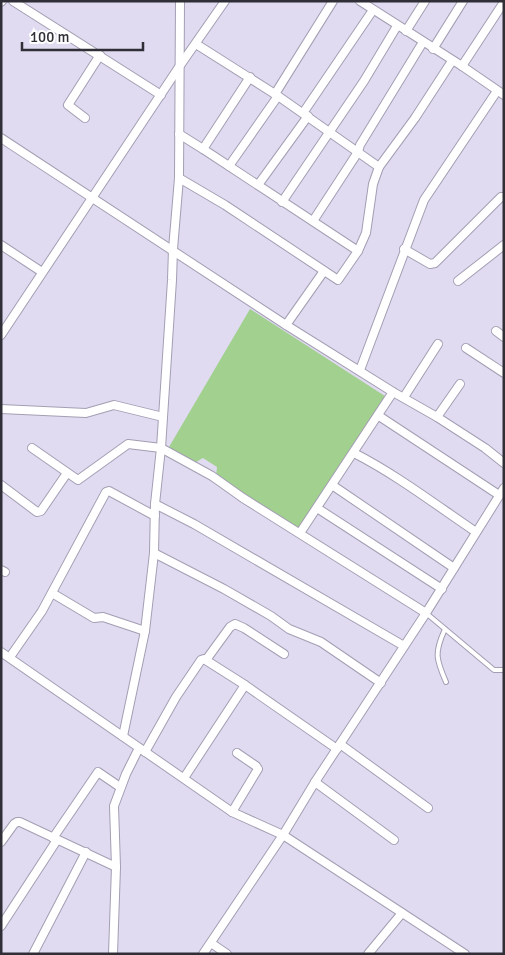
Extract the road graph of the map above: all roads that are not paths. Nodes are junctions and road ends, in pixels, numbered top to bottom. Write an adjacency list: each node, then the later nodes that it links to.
1 (13, 1): 15 (street)
2 (180, 1): 18 (street)
3 (225, 1): 13 (street)
4 (333, 1): 22 (street)
5 (360, 1): 9 (street)
6 (425, 1): 11 (street)
7 (463, 1): 14 (street)
8 (504, 2): 17 (street)
9 (373, 10): 10 (street); 23 (street)
10 (397, 26): 11 (street); 25 (street)
11 (406, 31): 12 (street)
12 (423, 42): 14 (street); 29 (street)
13 (196, 44): 18 (street); 19 (street)
14 (433, 49): 16 (street)
15 (100, 55): 21 (street); 24 (street)
16 (452, 61): 17 (street); 31 (street)
17 (462, 66): 20 (street)
18 (179, 67): 21 (street); 26 (street)
19 (250, 78): 22 (street); 28 (street)
20 (501, 93): 41 (street)
21 (161, 95): 35 (street)
22 (277, 95): 23 (street); 30 (street)
23 (305, 114): 25 (street); 33 (street)
24 (85, 118)
25 (330, 131): 29 (street); 36 (street)
26 (179, 134): 28 (street); 32 (street)
27 (1, 138): 35 (street)
28 (203, 148): 30 (street)
29 (358, 152): 31 (street); 37 (street)
30 (229, 166): 33 (street)
31 (379, 167): 42 (street)
32 (179, 178): 40 (street); 44 (street)
33 (258, 185): 36 (street)
34 (504, 197): 41 (street)
35 (93, 198): 40 (street); 43 (street)
36 (282, 202): 37 (street)
37 (313, 222): 42 (street)
38 (1, 245): 43 (street)
39 (504, 245): 45 (street)
40 (172, 249): 46 (street); 59 (street)
41 (404, 249): 52 (street)
42 (358, 251): 44 (street)
43 (42, 272): 48 (street)
44 (324, 272): 46 (street)
45 (458, 281)
46 (286, 325): 52 (street)
47 (496, 331): 49 (street)
48 (1, 335)
49 (504, 337)
50 (438, 344): 56 (street)
51 (466, 348): 53 (street)
52 (360, 370): 55 (street)
53 (504, 373)
54 (460, 384): 60 (street)
55 (393, 392): 56 (street); 58 (street)
56 (404, 397): 60 (street)
57 (1, 409): 59 (street)
58 (379, 416): 63 (street); 68 (street)
59 (163, 417): 62 (street)
60 (437, 417): 64 (street)
61 (32, 448): 65 (street)
62 (161, 448): 65 (street); 69 (street); 73 (street)
63 (354, 452): 67 (street); 72 (street)
64 (504, 463)
65 (67, 473): 66 (street)
66 (1, 485)
67 (332, 485): 70 (street); 75 (street)
68 (501, 492): 72 (street)
69 (155, 504): 71 (street); 81 (street)
70 (317, 508): 73 (street); 76 (street)
71 (155, 516): 74 (street); 77 (street)
72 (476, 532): 75 (street)
73 (300, 533): 78 (street)
74 (154, 553): 80 (street); 88 (street)
75 (454, 568): 76 (street)
76 (442, 589): 78 (street)
77 (52, 593): 80 (street); 84 (street)
78 (426, 613): 79 (lane); 81 (street)
79 (445, 629): 86 (lane); 87 (lane)
80 (145, 631): 90 (street)
81 (404, 646): 88 (street)
82 (1, 652): 84 (street)
83 (284, 654): 85 (street)
84 (10, 658): 90 (street)
85 (206, 660): 89 (street); 92 (street)
86 (502, 670)
87 (446, 682)
88 (381, 683): 91 (street)
89 (245, 684): 91 (street); 94 (street)
90 (123, 736): 92 (street)
91 (339, 747): 95 (street); 97 (street)
92 (142, 750): 94 (street); 96 (street)
93 (237, 753): 98 (street)
94 (184, 778): 98 (street)
95 (315, 782): 100 (street); 102 (street)
96 (120, 787): 101 (street); 105 (street)
97 (428, 808)
98 (232, 812): 100 (street)
99 (5, 829): 101 (street); 103 (street)
100 (283, 835): 106 (street); 108 (street)
101 (55, 839): 104 (street); 107 (street)
102 (394, 840)
103 (1, 842)
104 (86, 852): 105 (street); 109 (street)
105 (116, 867): 110 (street)
106 (402, 913): 113 (street); 114 (street)
107 (1, 926)
108 (211, 943): 111 (street); 112 (street)
109 (33, 954)
110 (113, 954)
111 (203, 954)
112 (228, 954)
113 (368, 954)
114 (465, 954)

